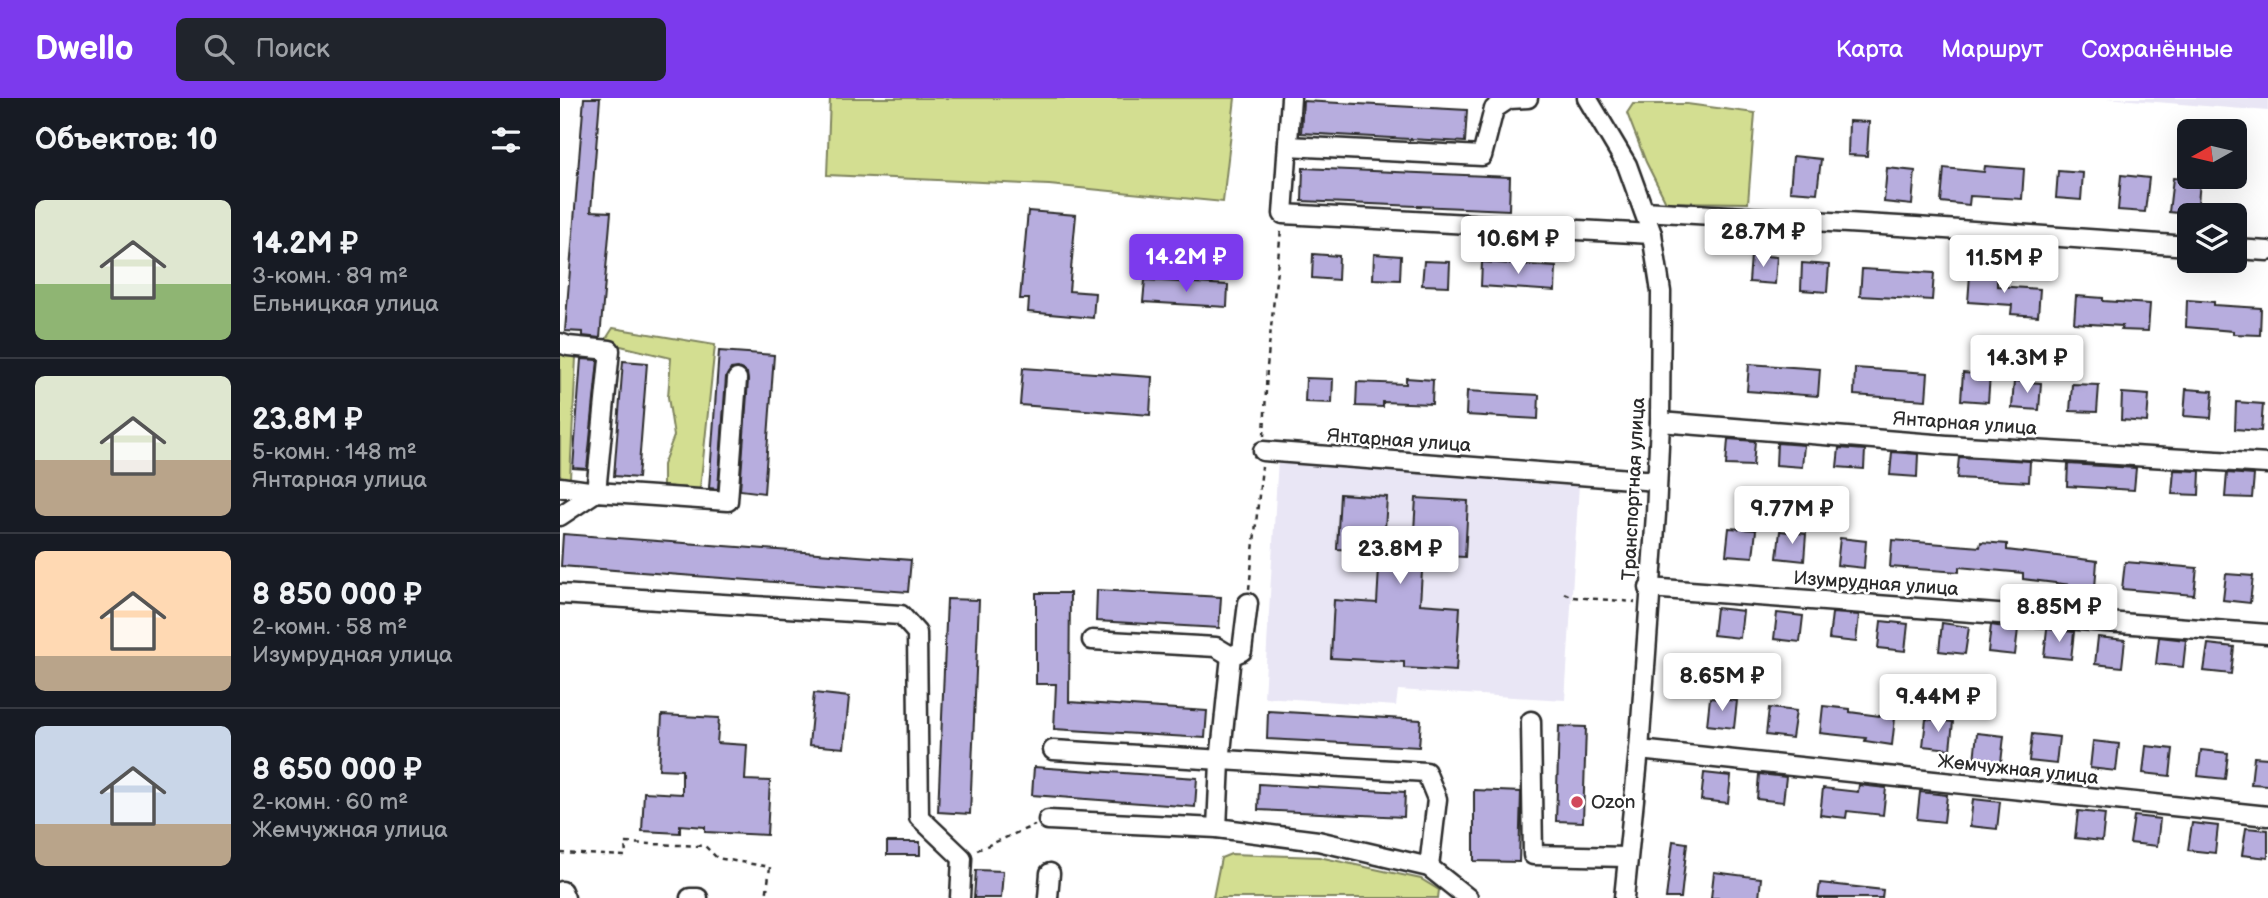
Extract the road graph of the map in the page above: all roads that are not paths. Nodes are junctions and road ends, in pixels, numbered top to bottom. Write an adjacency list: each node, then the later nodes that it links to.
1 (1292, 98): 4 (street)
2 (1528, 98): 4 (street)
3 (1587, 98): 5 (street, Транспортная улица)
4 (1288, 146): 6 (street)
5 (1644, 211): 6 (street, Транспортная улица); 7 (street)
6 (1652, 234): 12 (street, Транспортная улица)
7 (2177, 245)
8 (2247, 250): 9 (street)
9 (2268, 251)
10 (560, 343): 17 (street)
11 (737, 379): 17 (street)
12 (1660, 422): 14 (street, Янтарная улица); 15 (street, Транспортная улица)
13 (1263, 451): 15 (street, Янтарная улица)
14 (2268, 464)
15 (1657, 481): 20 (street, Транспортная улица)
16 (560, 487): 17 (street)
17 (596, 492): 18 (street)
18 (560, 516)
19 (560, 594): 37 (street)
20 (1643, 596): 22 (street, Изумрудная улица); 27 (street, Транспортная улица)
21 (1248, 603): 24 (street)
22 (2268, 634)
23 (1092, 640): 24 (street)
24 (1231, 656): 28 (street)
25 (1531, 721): 32 (street)
26 (1053, 750): 28 (street)
27 (1639, 750): 29 (street, Жемчужная улица); 32 (street, Транспортная улица)
28 (1220, 762): 31 (street); 33 (street)
29 (2268, 816)
30 (1048, 820): 31 (street)
31 (1217, 828): 33 (street)
32 (1627, 857): 40 (street, Транспортная улица)
33 (1429, 867): 39 (street)
34 (1050, 873): 38 (street)
35 (690, 898): 36 (street)
36 (698, 898)
37 (960, 898)
38 (1048, 898)
39 (1468, 898)
40 (1624, 898)

